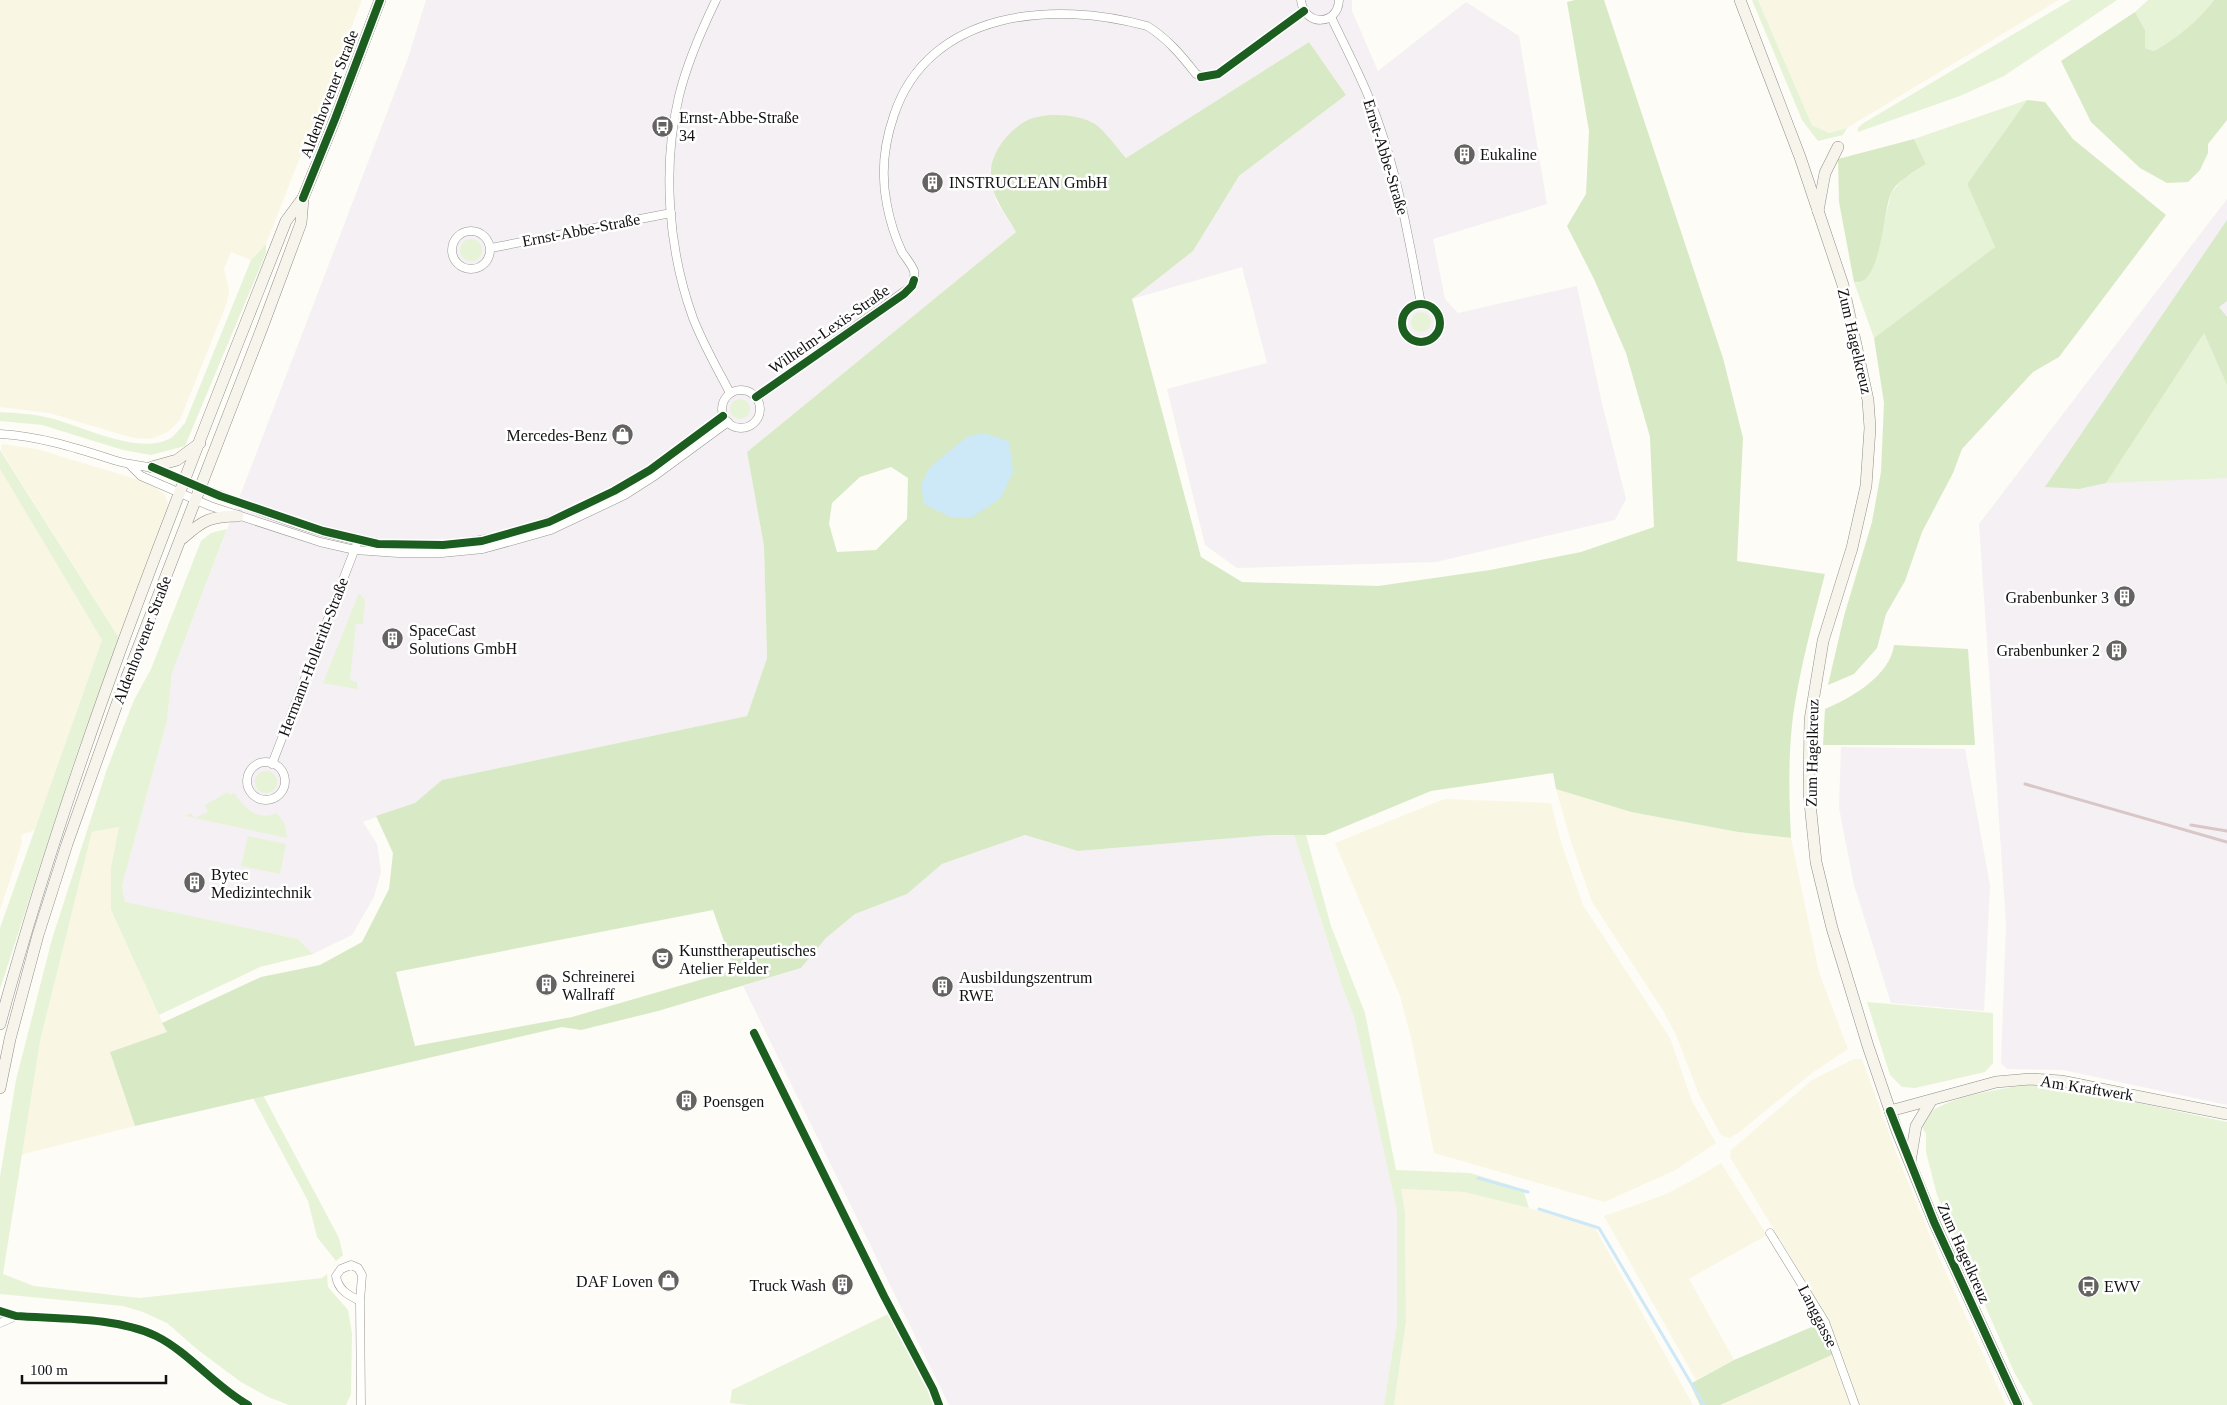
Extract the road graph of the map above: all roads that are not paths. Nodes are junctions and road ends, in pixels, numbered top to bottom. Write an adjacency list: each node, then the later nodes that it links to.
1 (380, 0): 11 (main road, Aldenhovener Straße)
2 (716, 0): 12 (street)
3 (1301, 0): 7 (street)
4 (1339, 0): 8 (street)
5 (1740, 0): 13 (main road, Zum Hagelkreuz)
6 (1106, 9): 7 (street)
7 (1304, 11): 8 (street)
8 (1330, 17): 15 (street, Ernst-Abbe-Straße)
9 (974, 20): 17 (street, Wilhelm-Lexis-Straße)
10 (1838, 147): 13 (main road)
11 (302, 198): 20 (main road, Aldenhovener Straße); 24 (main road, Aldenhovener Straße)
12 (671, 213): 14 (street, Ernst-Abbe-Straße); 16 (street)
13 (1818, 215): 36 (main road, Zum Hagelkreuz)
14 (491, 248): 14 (street)
15 (1421, 304): 15 (street)
16 (730, 393): 17 (street); 18 (street)
17 (756, 397): 18 (street)
18 (726, 419): 29 (street); 30 (street)
19 (0, 434): 21 (street)
20 (200, 443): 22 (main road); 23 (main road, Aldenhovener Straße)
21 (130, 465): 22 (street); 25 (street)
22 (152, 468): 23 (street)
23 (185, 480): 24 (street); 25 (main road, Aldenhovener Straße)
24 (201, 487): 26 (main road, Aldenhovener Straße); 29 (street)
25 (180, 493): 26 (street); 32 (main road, Aldenhovener Straße)
26 (196, 500): 27 (street); 28 (main road, Aldenhovener Straße)
27 (238, 516): 28 (main road); 30 (street)
28 (182, 539): 34 (main road, Aldenhovener Straße)
29 (358, 539): 30 (street, Hermann-Hollerith-Straße)
30 (354, 550): 31 (street, Hermann-Hollerith-Straße)
31 (272, 764): 31 (street)
32 (0, 1024)
33 (754, 1033): 46 (street)
34 (0, 1088)
35 (1931, 1100): 36 (main road, Am Kraftwerk); 37 (main road, Am Kraftwerk); 38 (main road)
36 (1890, 1111): 38 (main road, Zum Hagelkreuz)
37 (2227, 1114)
38 (1910, 1162): 48 (main road, Zum Hagelkreuz)
39 (1770, 1233): 47 (street, Langgasse)
40 (360, 1301): 40 (street); 45 (street)
41 (0, 1311): 42 (street)
42 (16, 1316): 43 (street); 44 (street)
43 (0, 1323)
44 (248, 1405)
45 (361, 1405)
46 (939, 1405)
47 (1855, 1405)
48 (2018, 1405)

